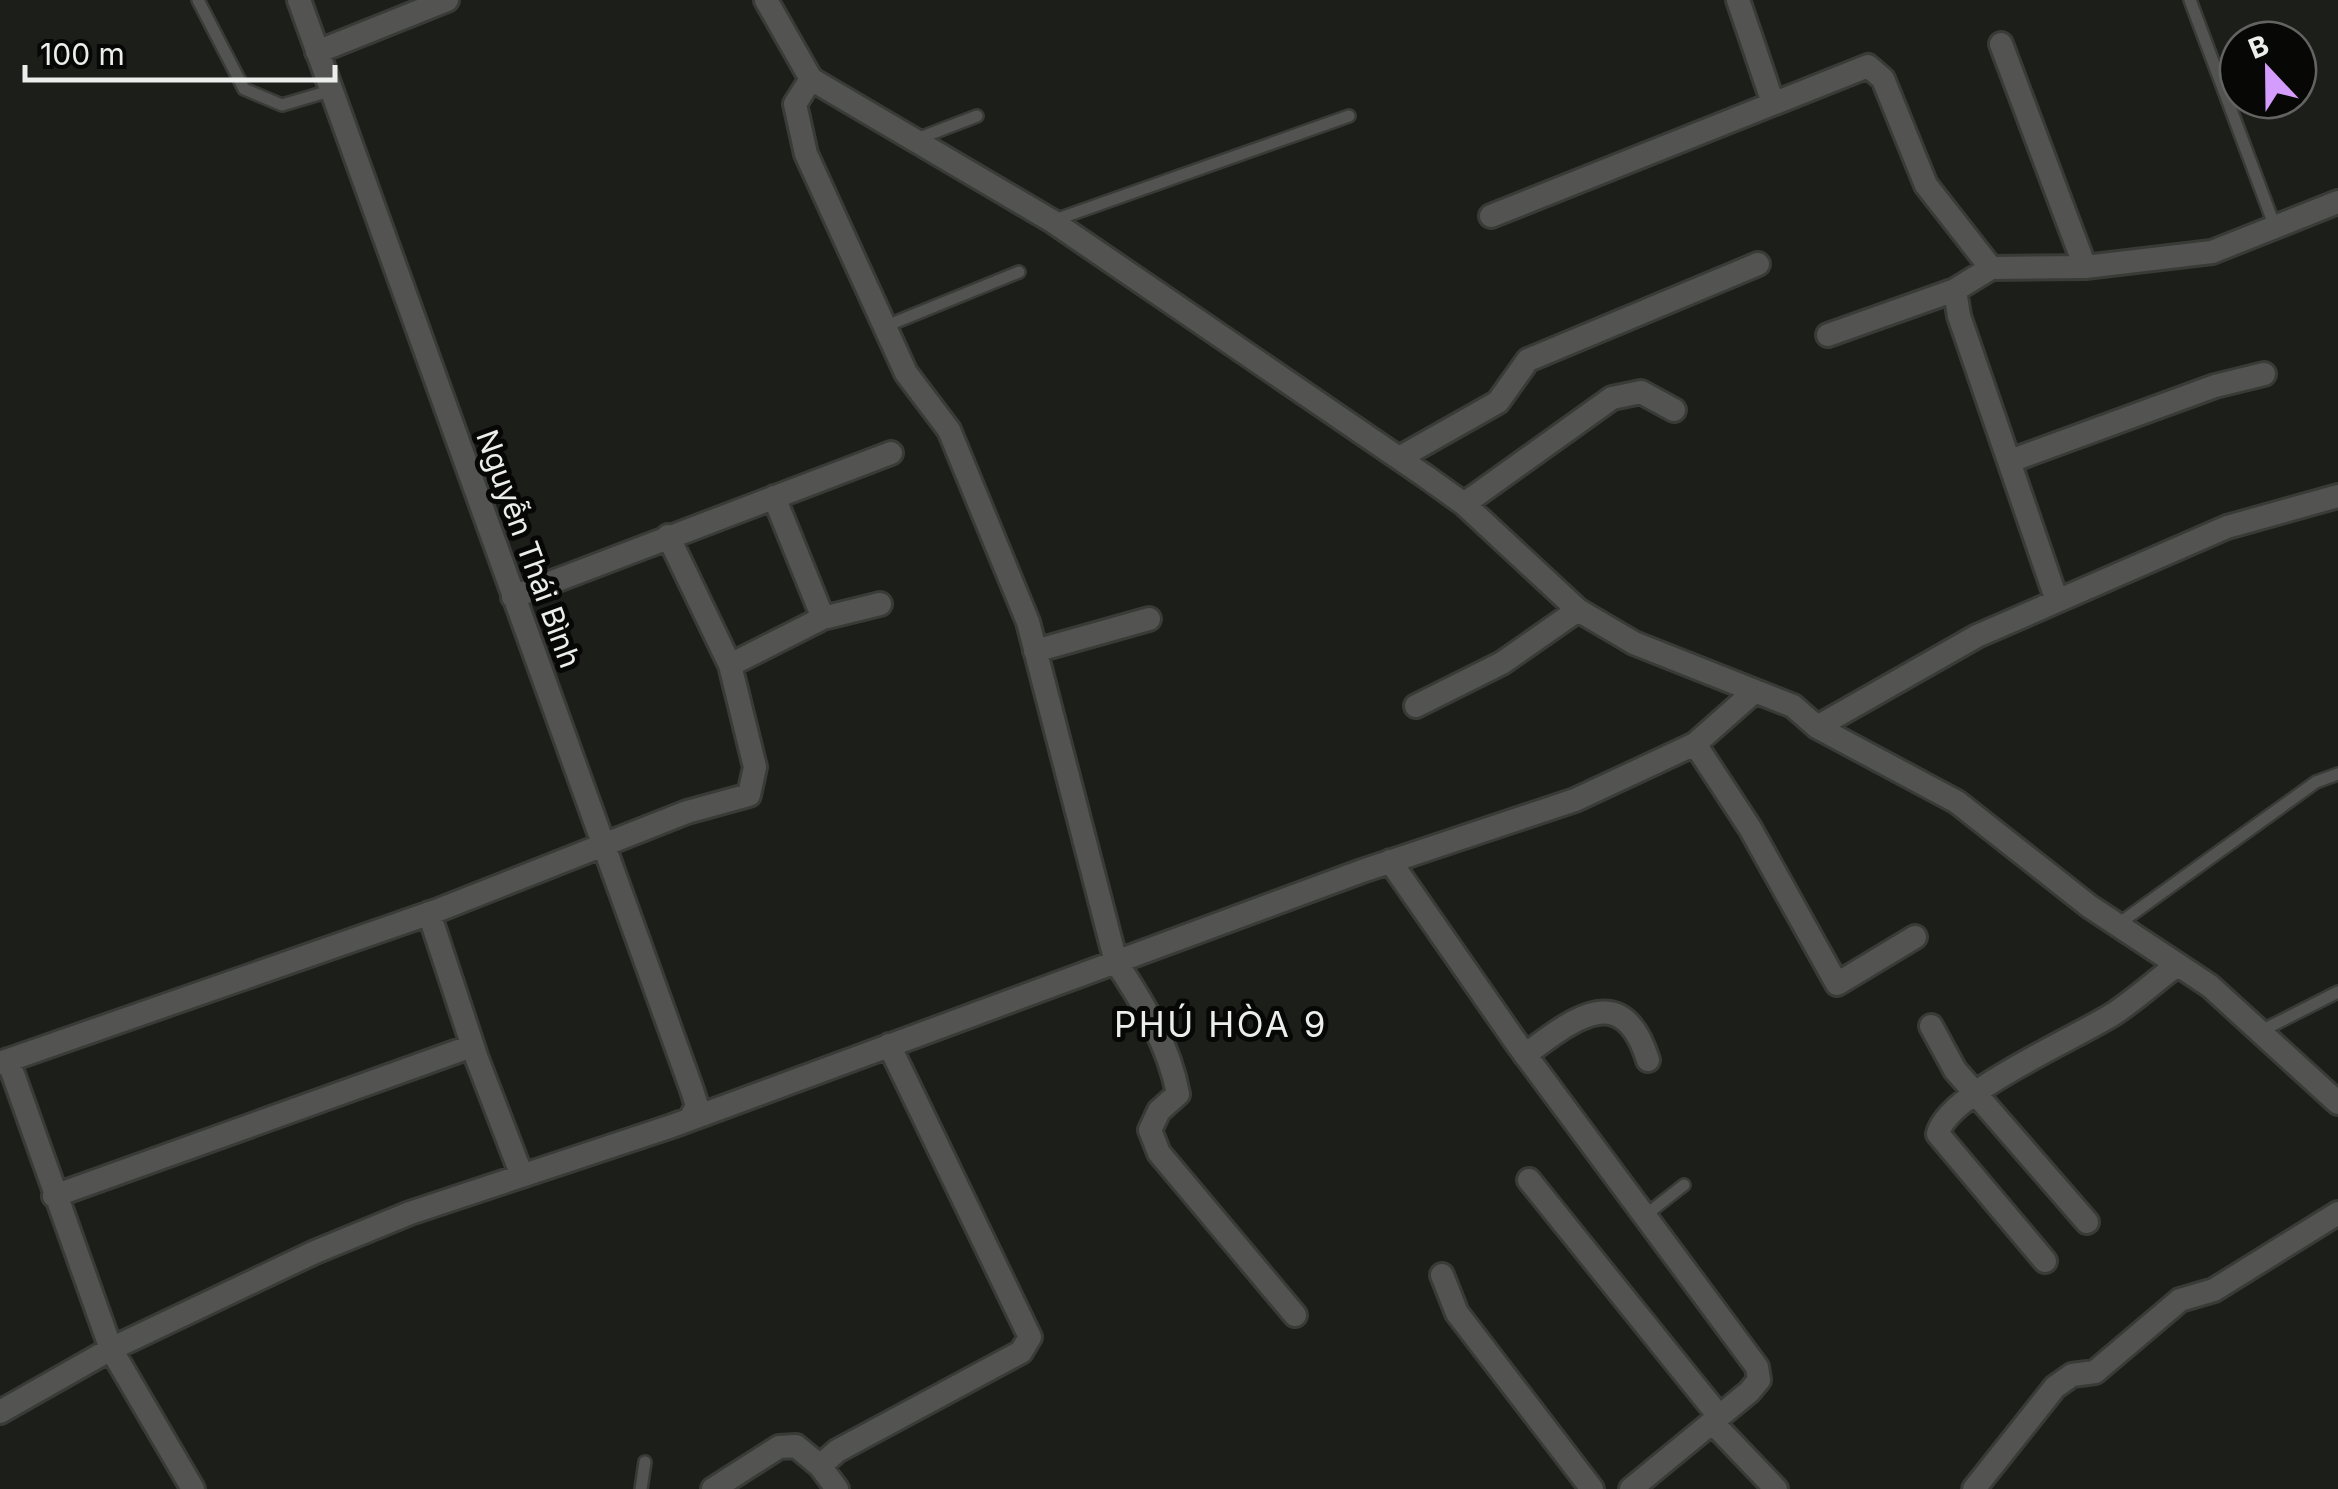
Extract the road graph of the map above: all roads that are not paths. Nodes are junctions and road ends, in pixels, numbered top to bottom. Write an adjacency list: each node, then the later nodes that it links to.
1 (198, 0): 10 (lane)
2 (299, 0): 8 (street, Nguyễn Thái Bình)
3 (446, 0): 8 (street)
4 (766, 0): 9 (street)
5 (1738, 0): 11 (street)
6 (2190, 0): 18 (lane)
7 (2000, 44): 20 (street)
8 (318, 52): 10 (street, Nguyễn Thái Bình)
9 (811, 79): 14 (street); 24 (street)
10 (332, 90): 35 (street, Nguyễn Thái Bình)
11 (1773, 103): 16 (street); 21 (street)
12 (978, 116): 14 (lane)
13 (1349, 116): 17 (lane)
14 (916, 140): 17 (street)
15 (2338, 202): 18 (street)
16 (1491, 216)
17 (1052, 221): 29 (street)
18 (2275, 227): 20 (street)
19 (1758, 264): 29 (street)
20 (2085, 267): 21 (street)
21 (1991, 268): 23 (street)
22 (1019, 272): 24 (lane)
23 (1955, 290): 25 (street); 30 (street)
24 (886, 326): 41 (street)
25 (1828, 336)
26 (2264, 374): 30 (street)
27 (1674, 410): 33 (street)
28 (891, 454): 32 (street)
29 (1398, 458): 33 (street)
30 (2010, 461): 36 (street)
31 (2338, 496): 36 (street)
32 (774, 497): 34 (street); 39 (street)
33 (1464, 504): 38 (street)
34 (668, 536): 35 (street); 42 (street)
35 (513, 596): 48 (street, Nguyễn Thái Bình)
36 (2057, 601): 45 (street)
37 (880, 604): 39 (street)
38 (1578, 610): 43 (street); 44 (street)
39 (822, 618): 42 (street)
40 (1149, 619): 41 (street)
41 (1036, 651): 53 (street)
42 (730, 664): 48 (street)
43 (1755, 691): 45 (street); 46 (street)
44 (1416, 706)
45 (1817, 727): 51 (street)
46 (1695, 744): 49 (street); 52 (street)
47 (2338, 774): 51 (lane)
48 (602, 846): 50 (street); 65 (street, Nguyễn Thái Bình)
49 (1390, 861): 53 (street); 60 (street)
50 (429, 913): 59 (street); 62 (street)
51 (2117, 925): 54 (street)
52 (1915, 936)
53 (1116, 962): 58 (street); 75 (street)
54 (2177, 964): 57 (street); 63 (street)
55 (2338, 992): 57 (lane)
56 (1930, 1026): 63 (street)
57 (2261, 1032): 64 (street)
58 (889, 1045): 65 (street); 80 (street)
59 (472, 1046): 66 (street); 69 (street)
60 (1525, 1056): 61 (street); 71 (street)
61 (1648, 1060)
62 (4, 1062): 69 (street)
63 (1976, 1093): 72 (street); 73 (street)
64 (2338, 1103)
65 (691, 1116): 66 (street)
66 (522, 1176): 76 (street)
67 (1529, 1180): 78 (street)
68 (1684, 1185): 71 (lane)
69 (54, 1196): 76 (street)
70 (2338, 1214): 88 (street)
71 (1643, 1217): 78 (street)
72 (2087, 1222)
73 (2045, 1261)
74 (1442, 1275): 85 (street)
75 (1296, 1315)
76 (111, 1349): 77 (street); 81 (street)
77 (0, 1412)
78 (1716, 1419): 86 (street); 87 (street)
79 (645, 1462): 82 (lane)
80 (820, 1466): 83 (street); 84 (street)
81 (193, 1489)
82 (641, 1489)
83 (713, 1489)
84 (837, 1489)
85 (1592, 1489)
86 (1631, 1489)
87 (1776, 1489)
88 (1974, 1489)

